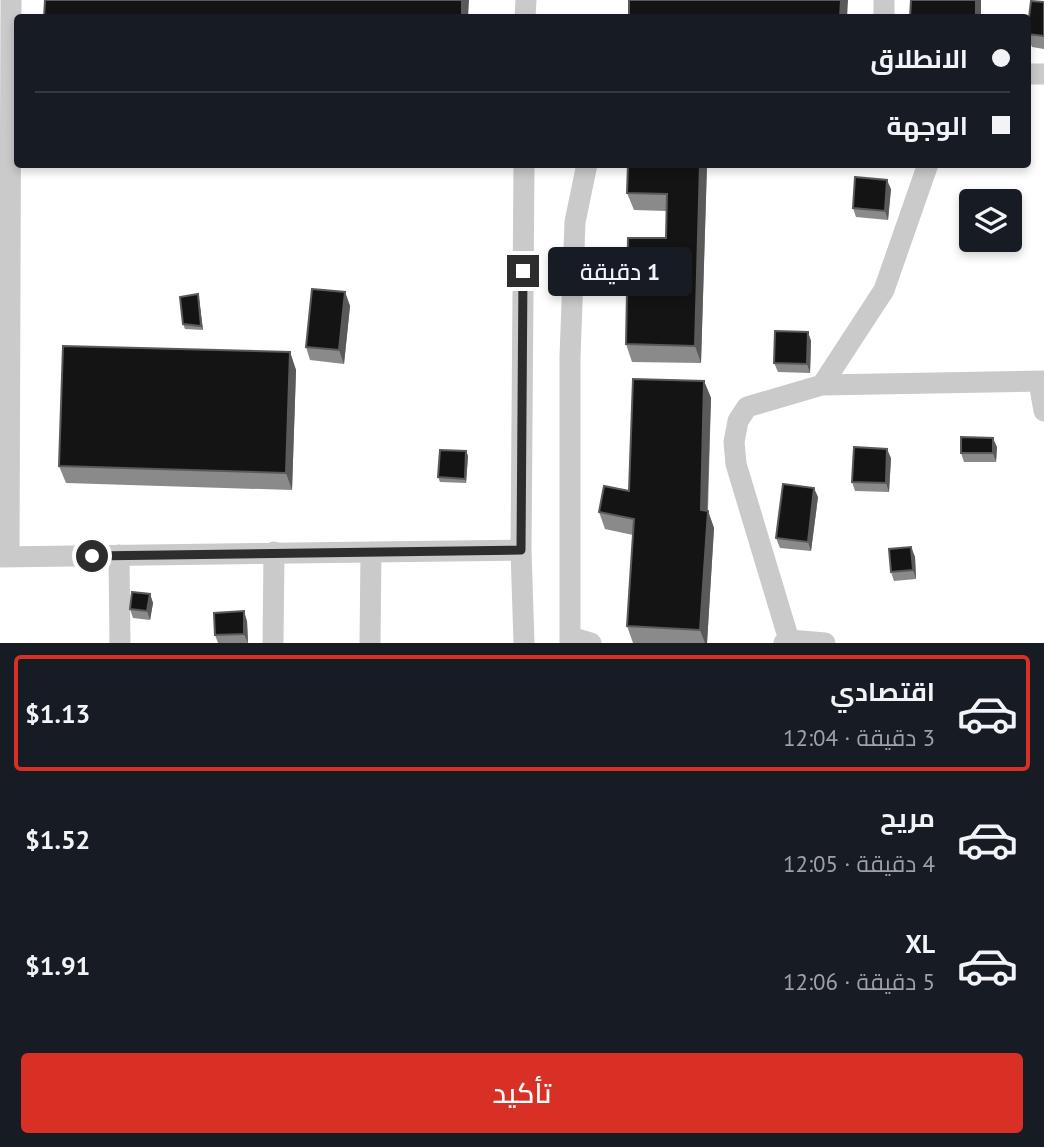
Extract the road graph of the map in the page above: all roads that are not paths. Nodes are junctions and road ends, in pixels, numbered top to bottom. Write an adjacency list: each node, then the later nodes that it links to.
1 (11, 0): 12 (street)
2 (524, 168): 8 (street)
3 (586, 168): 13 (street)
4 (927, 168): 6 (street)
5 (1042, 382): 6 (street); 7 (street)
6 (822, 385): 14 (street)
7 (1044, 411)
8 (521, 550): 10 (street); 18 (street)
9 (274, 552): 10 (street); 11 (street); 16 (street)
10 (371, 552): 17 (street)
11 (119, 555): 12 (street); 15 (street)
12 (4, 557)
13 (570, 640): 19 (street)
14 (787, 642): 20 (street)
15 (120, 643)
16 (273, 643)
17 (370, 643)
18 (524, 643)
19 (591, 643)
20 (825, 643)

